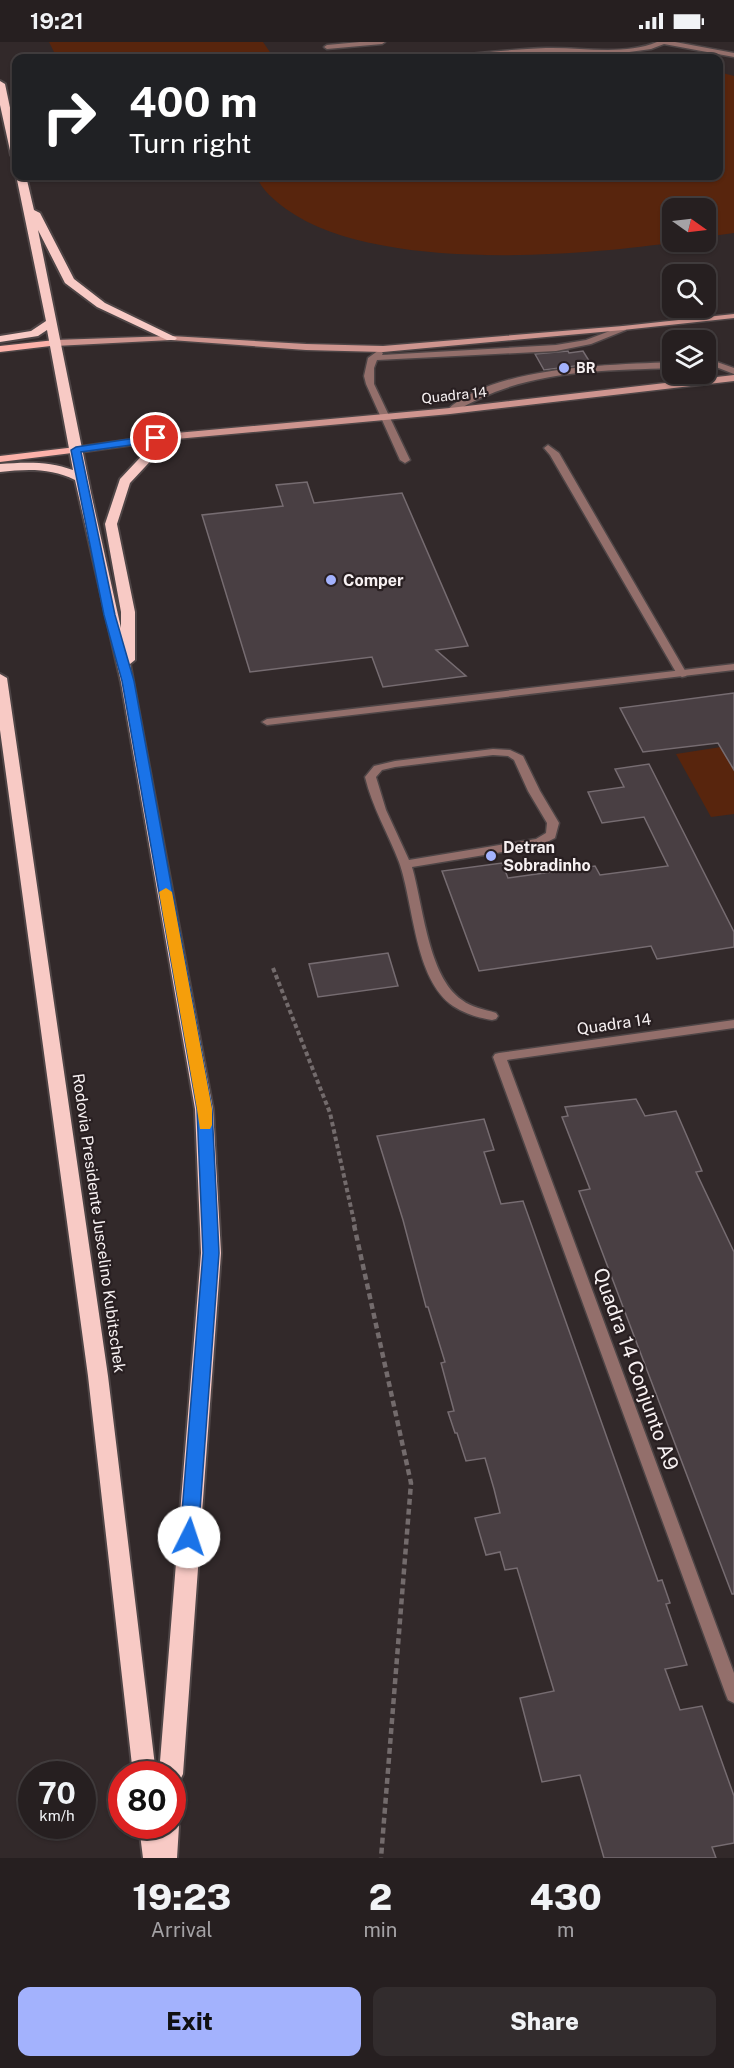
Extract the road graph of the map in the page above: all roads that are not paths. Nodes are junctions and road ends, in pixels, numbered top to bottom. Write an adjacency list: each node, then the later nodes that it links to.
1 (382, 42): 3 (street)
2 (664, 42): 4 (street); 5 (street)
3 (327, 47)
4 (496, 54)
5 (734, 55)
6 (0, 84): 7 (highway)
7 (12, 137)
8 (22, 180): 9 (highway)
9 (25, 193): 11 (highway); 13 (highway)
10 (734, 316): 12 (main road)
11 (51, 322): 14 (highway); 15 (highway)
12 (623, 328): 17 (main road); 18 (street)
13 (171, 338): 15 (main road); 17 (main road)
14 (0, 339)
15 (55, 343): 16 (main road); 27 (highway)
16 (0, 349)
17 (383, 349): 18 (street)
18 (372, 358): 24 (street)
19 (716, 365): 21 (street)
20 (662, 366): 23 (street)
21 (734, 371)
22 (734, 378): 23 (main road, Quadra 14)
23 (450, 411): 24 (main road, Quadra 14)
24 (386, 417): 25 (main road, Quadra 14); 29 (street)
25 (176, 436): 27 (main road, Quadra 14); 35 (highway)
26 (548, 448): 33 (street)
27 (76, 450): 28 (main road); 31 (highway)
28 (0, 459)
29 (405, 460)
30 (0, 468): 31 (highway)
31 (81, 478): 35 (highway)
32 (734, 668): 33 (street)
33 (682, 674): 36 (street)
34 (0, 678): 42 (highway, Rodovia Presidente Juscelino Kubitschek)
35 (128, 681): 43 (highway)
36 (267, 722)
37 (405, 864): 37 (street); 38 (street)
38 (492, 1016)
39 (734, 1024): 40 (street, Quadra 14)
40 (499, 1057): 41 (street, Quadra 14 Conjunto A9)
41 (734, 1695)
42 (143, 1761)
43 (172, 1761)
44 (153, 1839): 46 (highway)
45 (166, 1839): 47 (highway)
46 (155, 1858)
47 (165, 1858)

